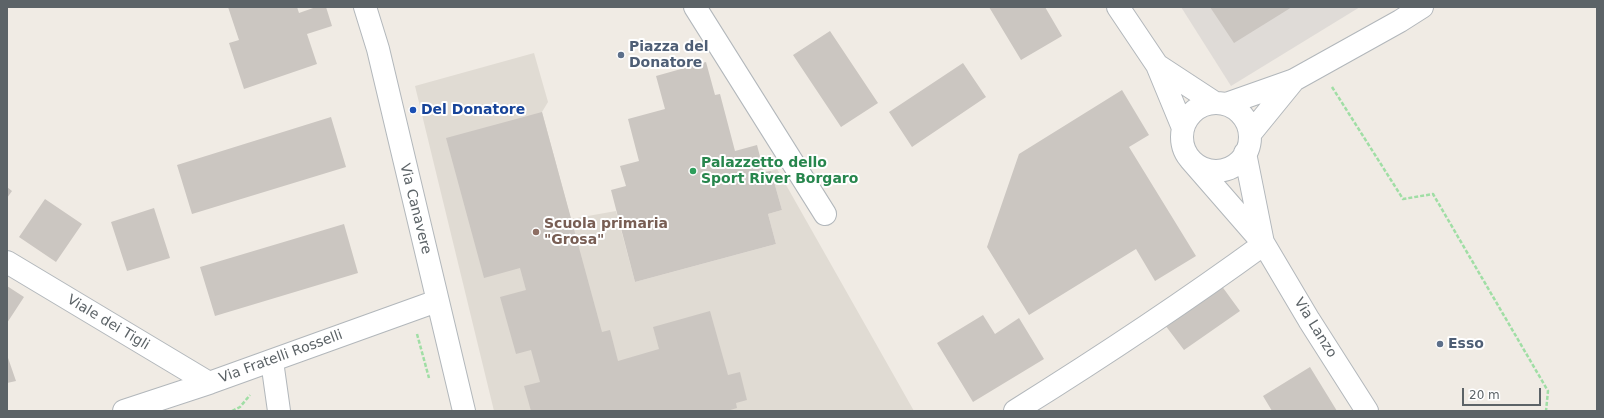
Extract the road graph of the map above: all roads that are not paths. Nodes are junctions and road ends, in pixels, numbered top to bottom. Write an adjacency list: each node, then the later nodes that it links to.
1 (366, 7): 14 (street, Via Canavere)
2 (695, 7): 11 (street)
3 (1118, 7): 5 (street)
4 (1422, 7): 6 (street)
5 (1157, 65): 7 (street); 8 (street)
6 (1294, 80): 7 (street); 9 (street)
7 (1220, 104): 8 (street); 9 (street)
8 (1183, 128): 10 (street)
9 (1248, 144): 10 (street); 12 (street, Via Lanzo)
10 (1190, 159): 12 (street, Via Lanzo)
11 (825, 214)
12 (1264, 244): 20 (street); 21 (street, Via Lanzo)
13 (7, 262): 16 (street, Viale dei Tigli)
14 (437, 301): 15 (street, Via Fratelli Rosselli); 19 (street, Via Canavere)
15 (272, 361): 16 (street, Via Fratelli Rosselli); 18 (street)
16 (209, 383): 17 (street, Via Fratelli Rosselli)
17 (124, 411)
18 (279, 411)
19 (464, 411)
20 (1015, 411)
21 (1367, 411)

